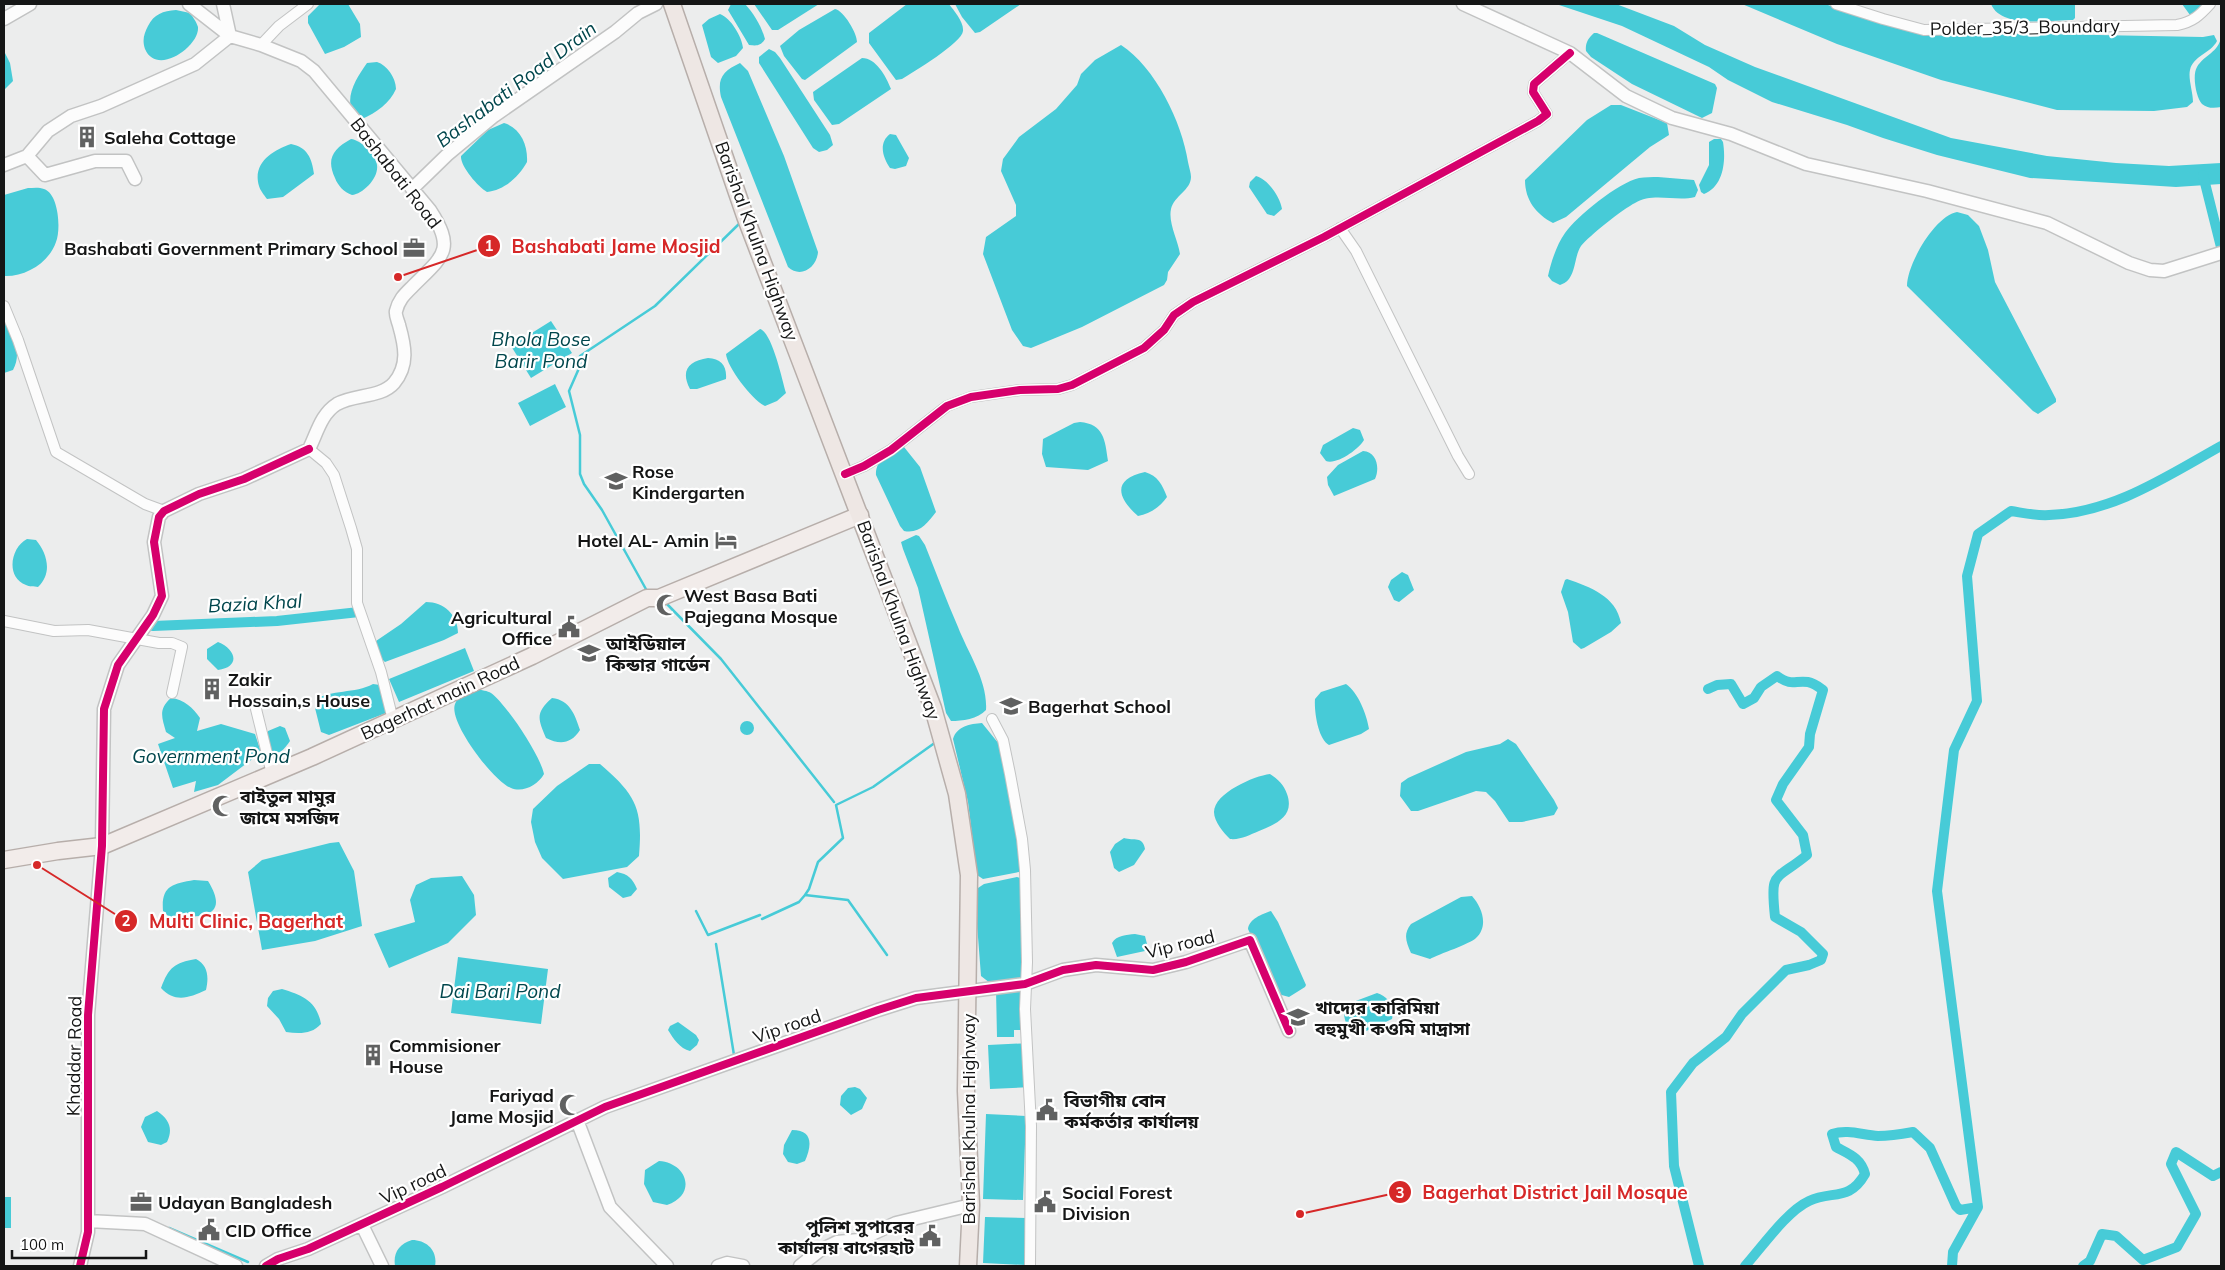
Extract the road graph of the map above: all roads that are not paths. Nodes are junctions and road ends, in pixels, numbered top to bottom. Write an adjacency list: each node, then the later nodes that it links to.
1 (30, 4): 10 (street)
2 (189, 4): 11 (street, Bashabati Road)
3 (223, 4): 11 (street)
4 (308, 4): 12 (street)
5 (656, 4): 17 (street)
6 (1462, 4): 13 (street)
7 (1836, 4): 8 (street, Polder_35/3_Boundary)
8 (2210, 4)
9 (674, 5): 22 (highway, Barishal Khulna Highway)
10 (4, 19)
11 (230, 36): 12 (street, Bashabati Road); 14 (street)
12 (261, 44): 17 (street, Bashabati Road)
13 (1570, 54): 18 (street); 19 (street)
14 (27, 156): 15 (street); 16 (street)
15 (4, 165)
16 (135, 179)
17 (412, 190): 21 (street, Bashabati Road)
18 (1340, 228): 22 (street); 23 (street)
19 (2221, 253)
20 (4, 306): 24 (street)
21 (309, 449): 24 (street); 31 (street)
22 (845, 474): 25 (highway, Barishal Khulna Highway)
23 (1470, 474)
24 (164, 511): 27 (street, Khaddar Road)
25 (860, 515): 31 (main road, Bagerhat main Road); 36 (highway, Barishal Khulna Highway)
26 (4, 621): 27 (street)
27 (139, 636): 28 (street); 33 (street, Khaddar Road)
28 (172, 693)
29 (256, 709): 32 (street)
30 (992, 719): 35 (street)
31 (393, 720): 32 (main road, Bagerhat main Road)
32 (272, 774): 33 (main road, Bagerhat main Road)
33 (102, 846): 34 (main road, Bagerhat main Road); 40 (street, Khaddar Road)
34 (4, 860)
35 (1025, 984): 36 (street, Vip road); 37 (street, Vip road); 51 (street)
36 (968, 991): 38 (street, Vip road); 39 (highway, Barishal Khulna Highway)
37 (1289, 1032)
38 (577, 1120): 41 (street, Vip road); 46 (street)
39 (971, 1206): 49 (street); 50 (highway, Barishal Khulna Highway)
40 (88, 1221): 42 (street, Khaddar Road); 43 (street)
41 (362, 1224): 44 (street, Vip road); 45 (street)
42 (80, 1266)
43 (236, 1266)
44 (266, 1266)
45 (382, 1266)
46 (667, 1266)
47 (718, 1266): 48 (street)
48 (743, 1266)
49 (800, 1266)
50 (968, 1266)
51 (1030, 1266)

